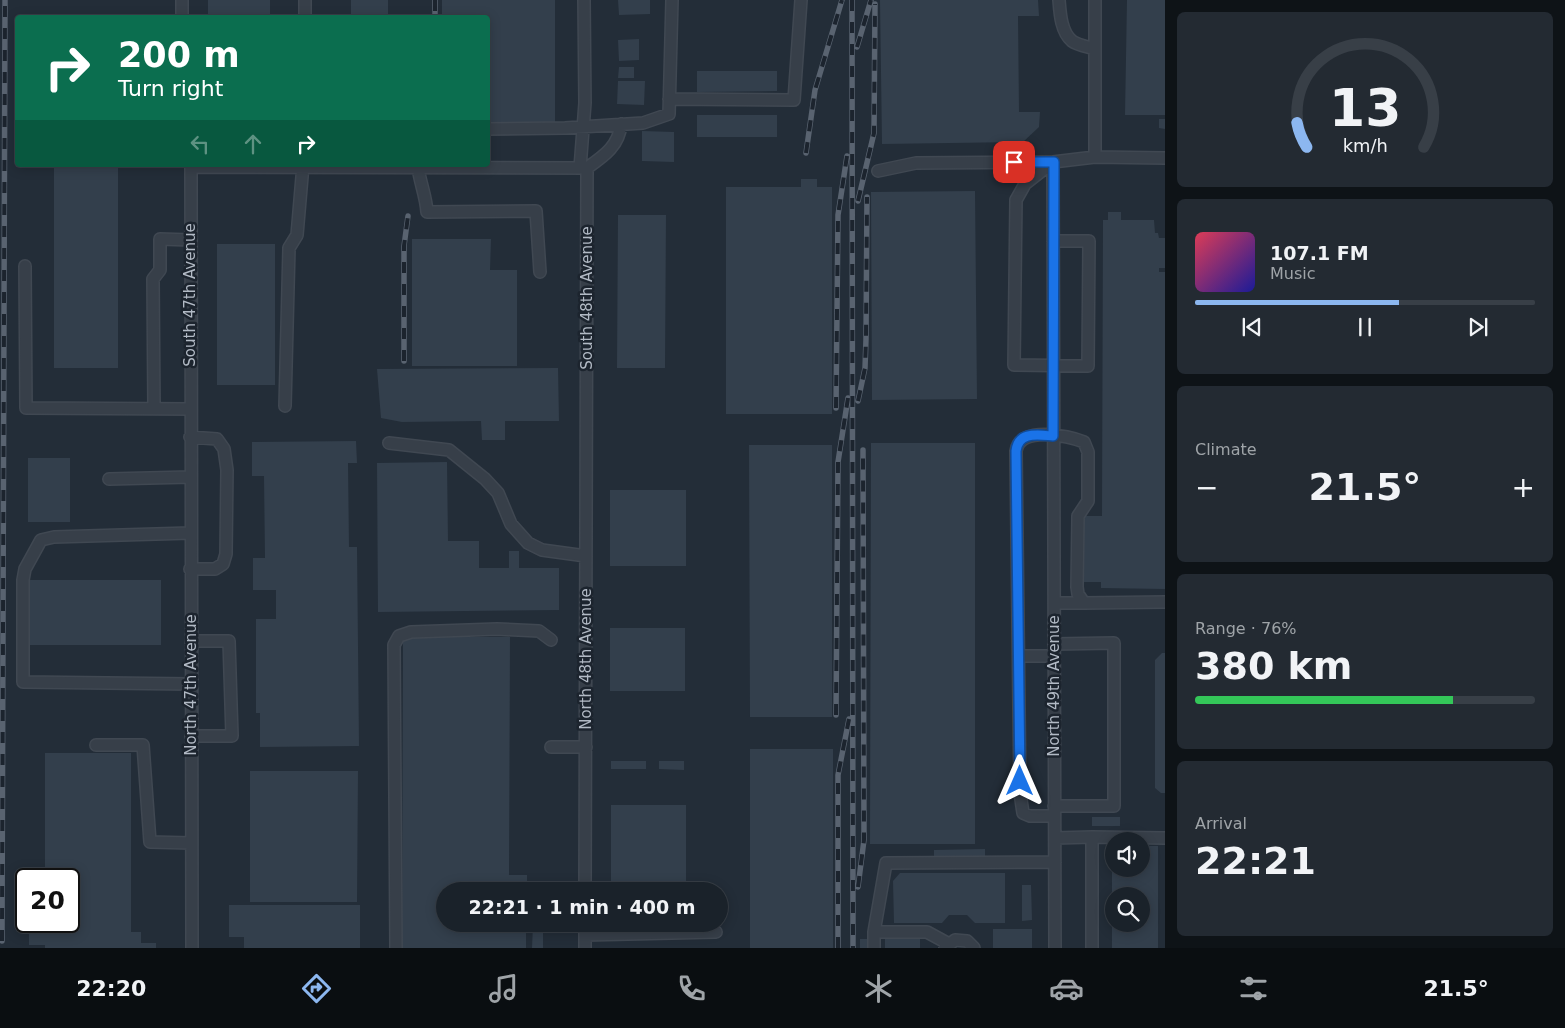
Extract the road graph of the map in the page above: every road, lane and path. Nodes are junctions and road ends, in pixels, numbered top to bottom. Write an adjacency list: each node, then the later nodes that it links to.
1 (182, 0): 8 (street)
2 (305, 0): 9 (street)
3 (584, 0): 13 (street, South 48th Avenue)
4 (672, 0): 11 (street)
5 (801, 0): 11 (street)
6 (1059, 0): 10 (street)
7 (1095, 0): 10 (street)
8 (182, 15)
9 (305, 15)
10 (1095, 49): 15 (street)
11 (669, 99): 12 (street)
12 (621, 124): 13 (street); 21 (street)
13 (583, 126): 14 (street); 21 (street, South 48th Avenue)
14 (490, 129)
15 (1095, 157): 16 (street); 17 (street)
16 (1165, 158)
17 (1054, 162): 22 (street); 24 (street, North 49th Avenue); 27 (street)
18 (190, 167): 23 (street, South 47th Avenue)
19 (303, 167): 20 (street); 28 (street)
20 (418, 168): 21 (street); 26 (street)
21 (583, 168): 32 (street, South 48th Avenue)
22 (878, 171)
23 (191, 240): 29 (street); 30 (street, South 47th Avenue)
24 (1053, 241): 27 (street, North 49th Avenue); 27 (street)
25 (25, 266): 29 (street)
26 (540, 272)
27 (1053, 366): 33 (street, North 49th Avenue)
28 (285, 406)
29 (154, 409): 30 (street)
30 (190, 409): 31 (street, South 47th Avenue)
31 (190, 423): 34 (street, North 47th Avenue)
32 (587, 427): 39 (street, North 48th Avenue)
33 (1053, 436): 42 (street, North 49th Avenue); 43 (street); 47 (street)
34 (190, 437): 36 (street, North 47th Avenue); 40 (street)
35 (389, 443): 39 (street)
36 (190, 477): 37 (street); 38 (street, North 47th Avenue)
37 (109, 480)
38 (190, 533): 40 (street, North 47th Avenue); 48 (street)
39 (586, 556): 52 (street, North 48th Avenue)
40 (190, 570): 45 (street, North 47th Avenue)
41 (1165, 602): 43 (street)
42 (1054, 603): 43 (street); 46 (street, North 49th Avenue)
43 (1084, 603)
44 (551, 640): 64 (street)
45 (191, 641): 48 (street, North 47th Avenue); 49 (street)
46 (1054, 650): 47 (street); 53 (street, North 49th Avenue); 53 (street)
47 (1020, 656): 53 (street)
48 (191, 684): 49 (street, North 47th Avenue)
49 (191, 736): 57 (street, North 47th Avenue)
50 (96, 745): 57 (street)
51 (551, 747): 52 (street)
52 (586, 747): 59 (street, North 48th Avenue)
53 (1054, 811): 55 (street, North 49th Avenue)
54 (1092, 837): 55 (street); 56 (street); 69 (street)
55 (1055, 838): 58 (street, North 49th Avenue)
56 (1165, 838)
57 (191, 843): 63 (street, North 47th Avenue)
58 (1055, 862): 61 (street); 68 (street, North 49th Avenue)
59 (585, 882)
60 (585, 932): 65 (street)
61 (874, 932): 62 (street); 66 (street)
62 (947, 946): 67 (street)
63 (192, 948)
64 (396, 948)
65 (585, 948)
66 (874, 948)
67 (974, 948)
68 (1055, 948)
69 (1092, 948)

